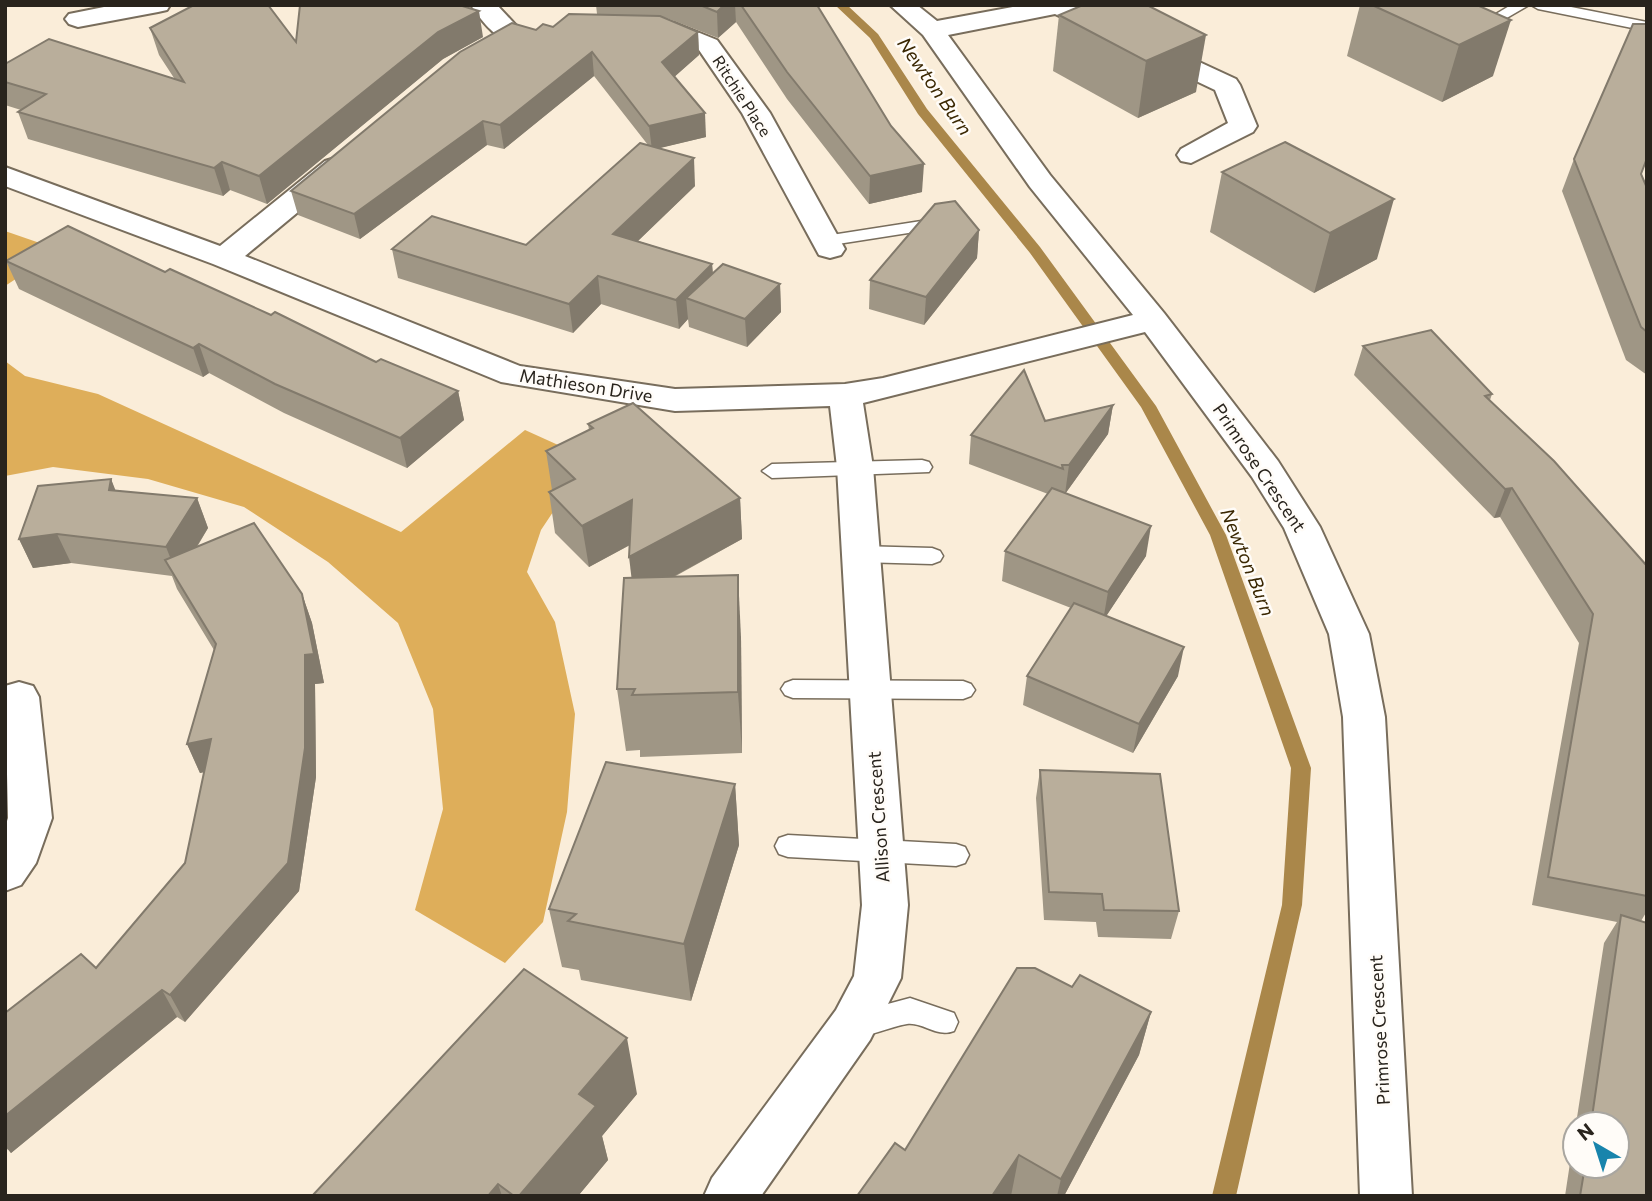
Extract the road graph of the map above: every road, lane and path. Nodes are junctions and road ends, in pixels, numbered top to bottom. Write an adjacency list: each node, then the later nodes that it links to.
1 (158, 5): 7 (street)
2 (483, 5): 12 (street)
3 (902, 5): 11 (street, Primrose Crescent)
4 (1522, 5): 9 (lane)
5 (1538, 5): 10 (lane)
6 (1061, 6): 11 (street); 14 (street)
7 (78, 19)
8 (616, 27): 17 (street, Ritchie Place)
9 (1480, 27)
10 (1647, 27)
11 (932, 30): 19 (street, Primrose Crescent)
12 (539, 31)
13 (350, 154): 18 (street)
14 (1191, 155)
15 (5, 176): 18 (street, Mathieson Drive)
16 (949, 222): 17 (lane)
17 (828, 245)
18 (224, 258): 20 (street, Mathieson Drive)
19 (1140, 324): 20 (street, Mathieson Drive); 37 (street, Primrose Crescent)
20 (845, 395): 21 (street, Allison Crescent)
21 (855, 467): 22 (lane); 23 (lane); 24 (street, Allison Crescent)
22 (922, 467)
23 (772, 471)
24 (859, 554): 25 (lane); 27 (street, Allison Crescent)
25 (932, 556)
26 (793, 689): 27 (lane)
27 (870, 689): 28 (lane); 31 (street, Allison Crescent)
28 (963, 690)
29 (19, 697): 33 (street)
30 (788, 846): 31 (lane)
31 (881, 853): 32 (lane); 35 (street, Allison Crescent)
32 (956, 855)
33 (5, 872)
34 (944, 1022): 35 (lane)
35 (853, 1025): 36 (street, Allison Crescent)
36 (730, 1196)
37 (1386, 1196)

